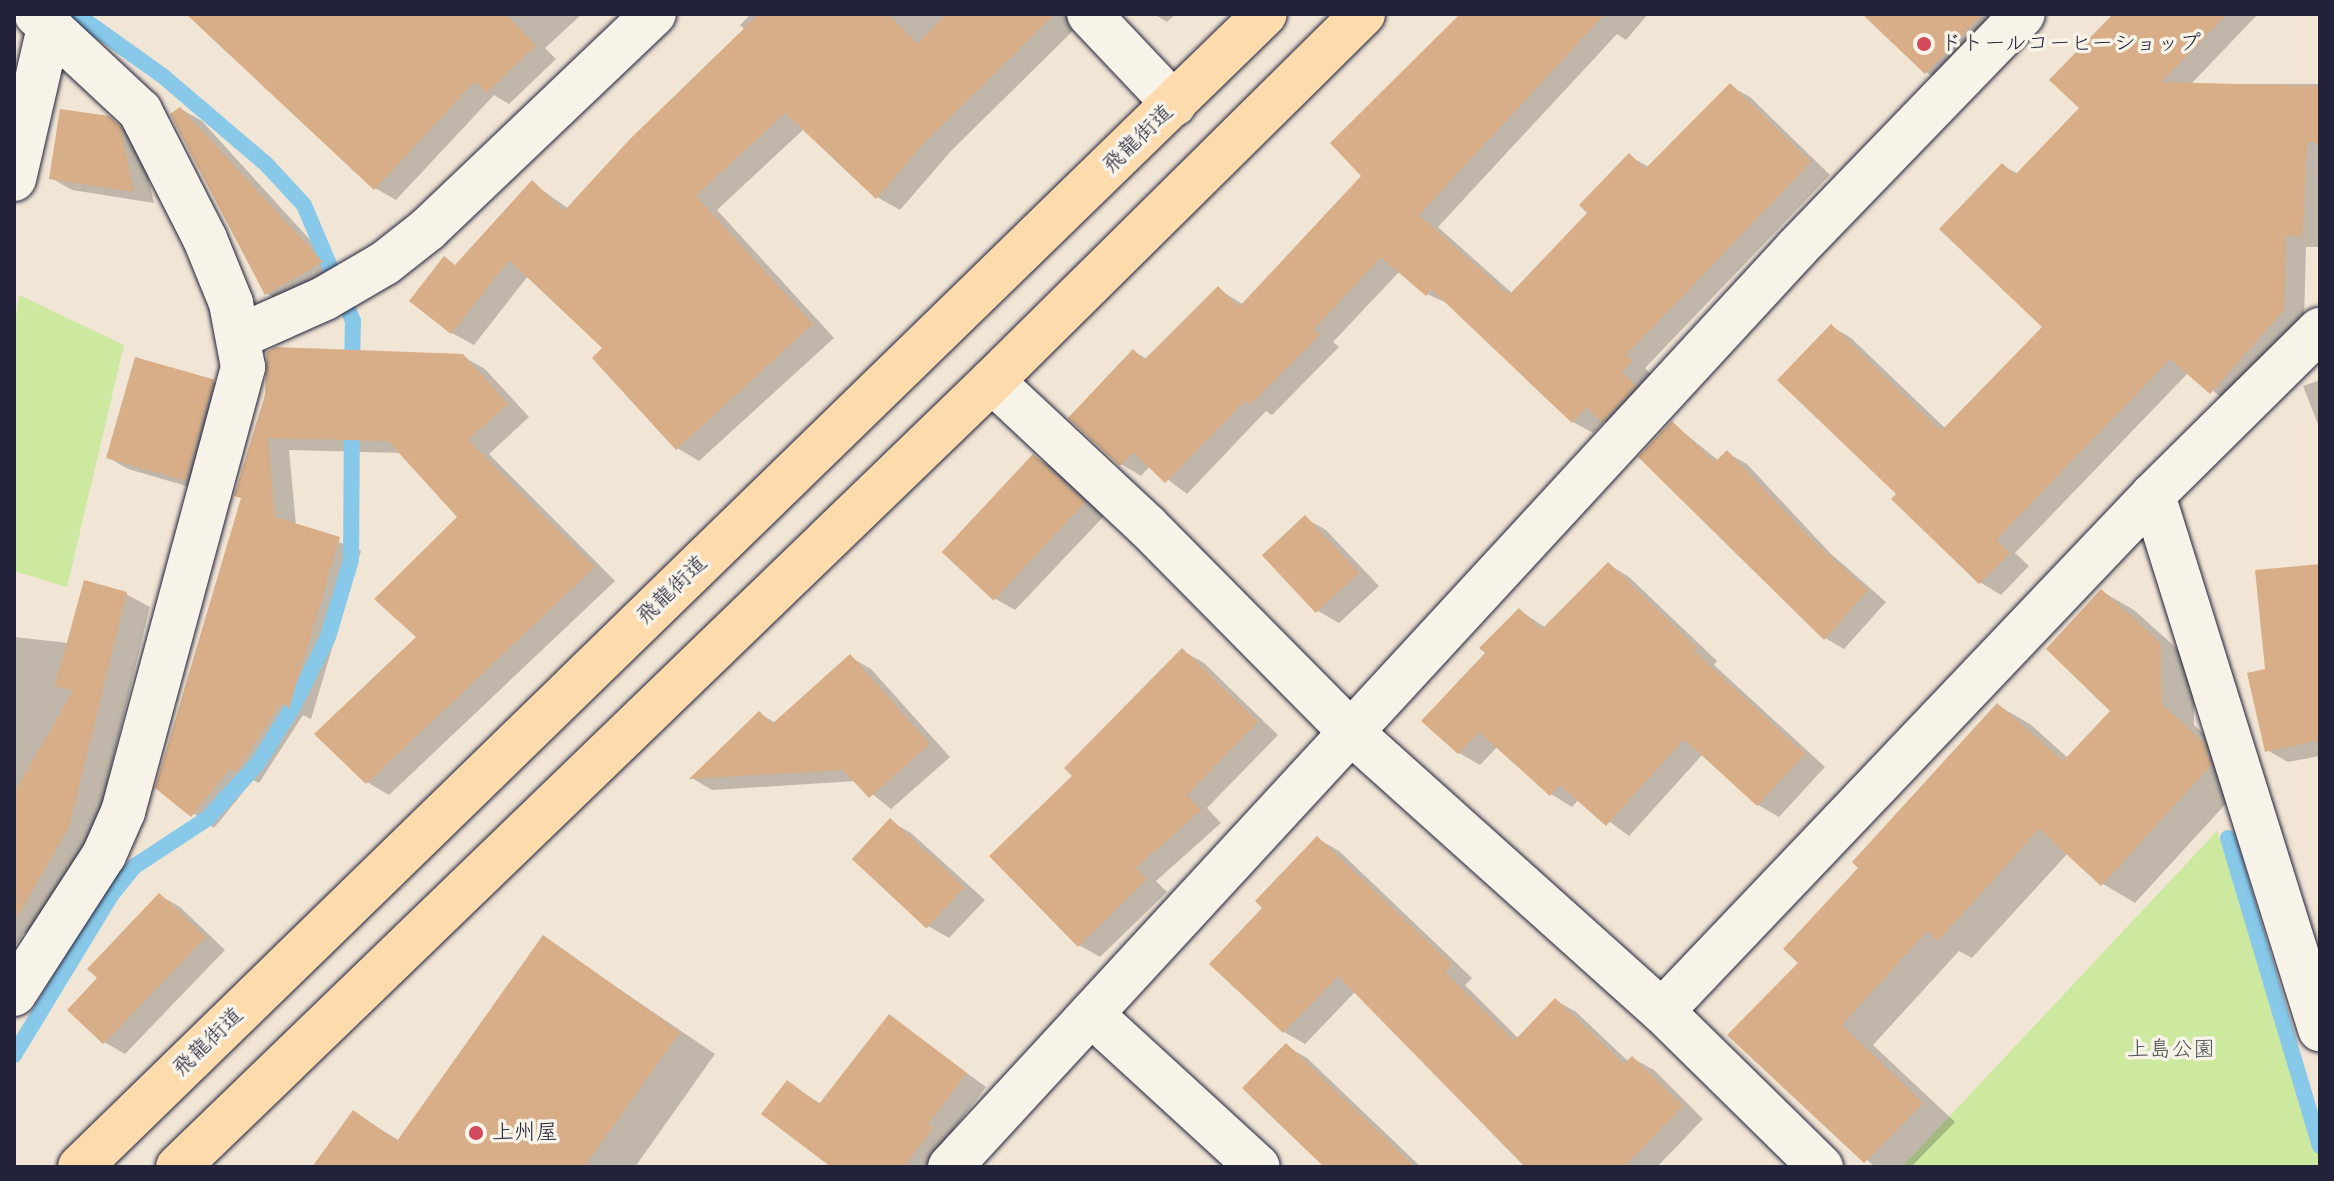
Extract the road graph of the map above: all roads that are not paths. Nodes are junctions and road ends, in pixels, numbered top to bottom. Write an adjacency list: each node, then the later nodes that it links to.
1 (654, 14): 10 (street)
2 (1089, 14): 7 (street)
3 (1265, 14): 7 (highway, 飛龍街道)
4 (1363, 14): 11 (highway)
5 (2023, 14): 13 (street)
6 (43, 19): 8 (street); 10 (street)
7 (1174, 104): 19 (highway, 飛龍街道)
8 (14, 179)
9 (2320, 330): 12 (street)
10 (238, 337): 14 (street)
11 (992, 381): 13 (street); 18 (highway)
12 (2153, 495): 15 (street); 17 (street)
13 (1352, 733): 15 (street); 16 (street)
14 (14, 994)
15 (1662, 1011): 22 (street)
16 (1091, 1014): 20 (street); 21 (street)
17 (2320, 1029)
18 (187, 1164)
19 (80, 1167)
20 (950, 1167)
21 (1258, 1167)
22 (1821, 1167)

